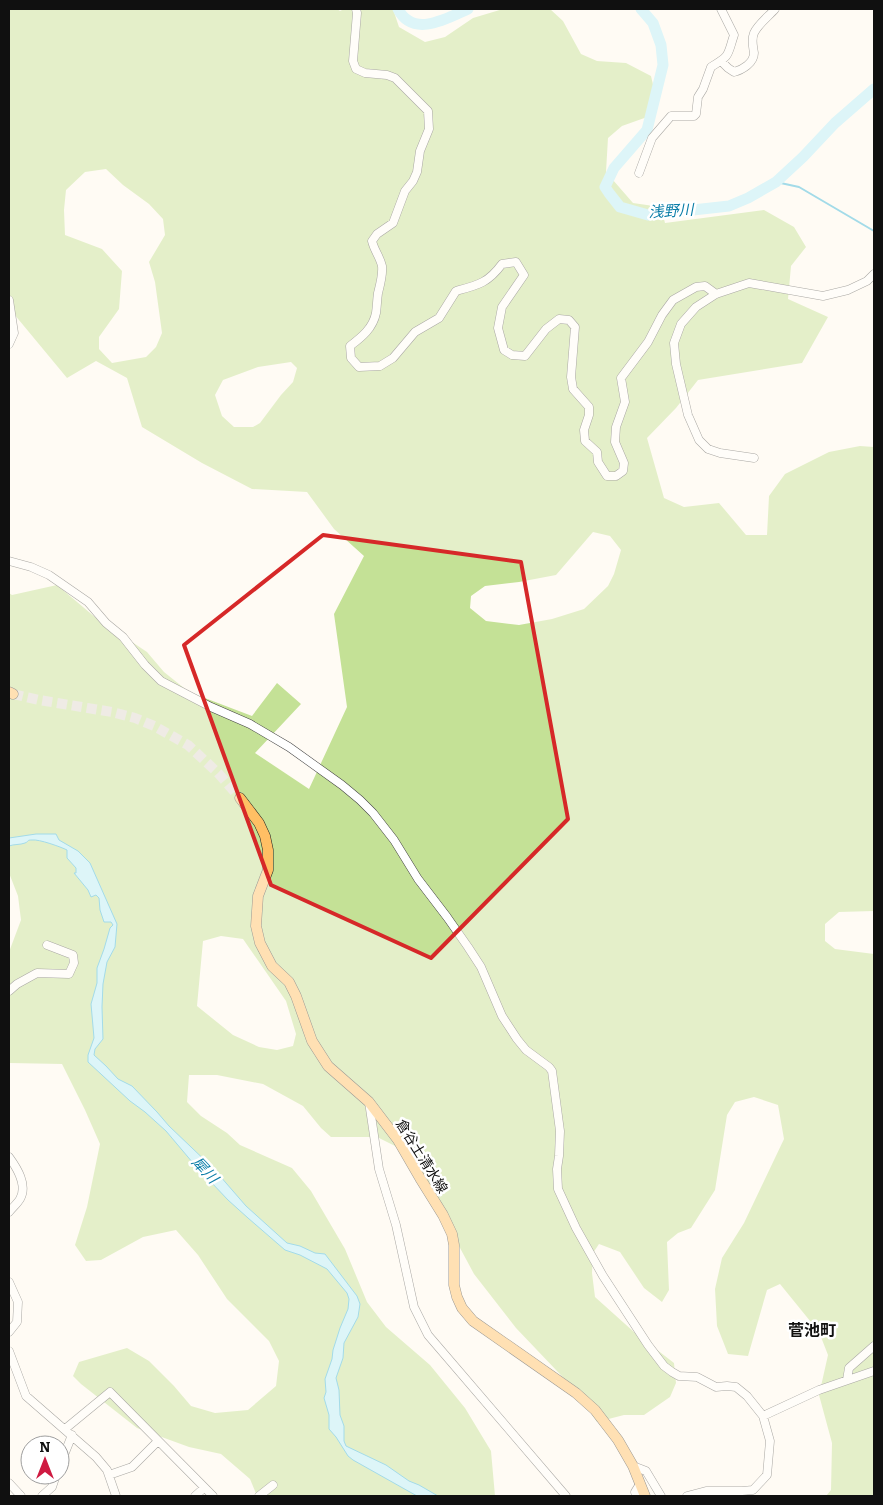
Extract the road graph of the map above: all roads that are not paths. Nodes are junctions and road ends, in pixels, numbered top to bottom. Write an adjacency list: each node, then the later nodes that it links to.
1 (356, 9): 7 (street)
2 (721, 9): 4 (street)
3 (776, 9): 4 (street)
4 (721, 61): 5 (street)
5 (638, 173)
6 (874, 274): 7 (street)
7 (716, 294): 10 (street)
8 (9, 300): 9 (street)
9 (9, 344)
10 (754, 458)
11 (9, 561): 24 (street)
12 (240, 798): 15 (main road, 倉谷土清水線)
13 (47, 945): 14 (street)
14 (9, 992)
15 (369, 1102): 29 (main road, 倉谷土清水線); 42 (street)
16 (9, 1157): 17 (street)
17 (9, 1212)
18 (9, 1282): 19 (street)
19 (9, 1332)
20 (874, 1346): 23 (street)
21 (9, 1351): 25 (street)
22 (874, 1371): 23 (street)
23 (847, 1380): 24 (street)
24 (763, 1416): 46 (street)
25 (65, 1429): 26 (street); 28 (street)
26 (72, 1435): 27 (street); 30 (street)
27 (70, 1440)
28 (158, 1442): 30 (street); 35 (street)
29 (633, 1466): 32 (main road, 倉谷土清水線); 45 (street)
30 (109, 1476): 38 (street)
31 (9, 1483): 36 (street)
32 (640, 1484): 43 (street); 44 (main road, 倉谷土清水線)
33 (53, 1485): 37 (street)
34 (272, 1485): 41 (street)
35 (204, 1488): 39 (street); 40 (street)
36 (21, 1496)
37 (42, 1496)
38 (116, 1496)
39 (195, 1496)
40 (212, 1496)
41 (259, 1496)
42 (566, 1496)
43 (636, 1496)
44 (645, 1496)
45 (661, 1496)
46 (687, 1496)

